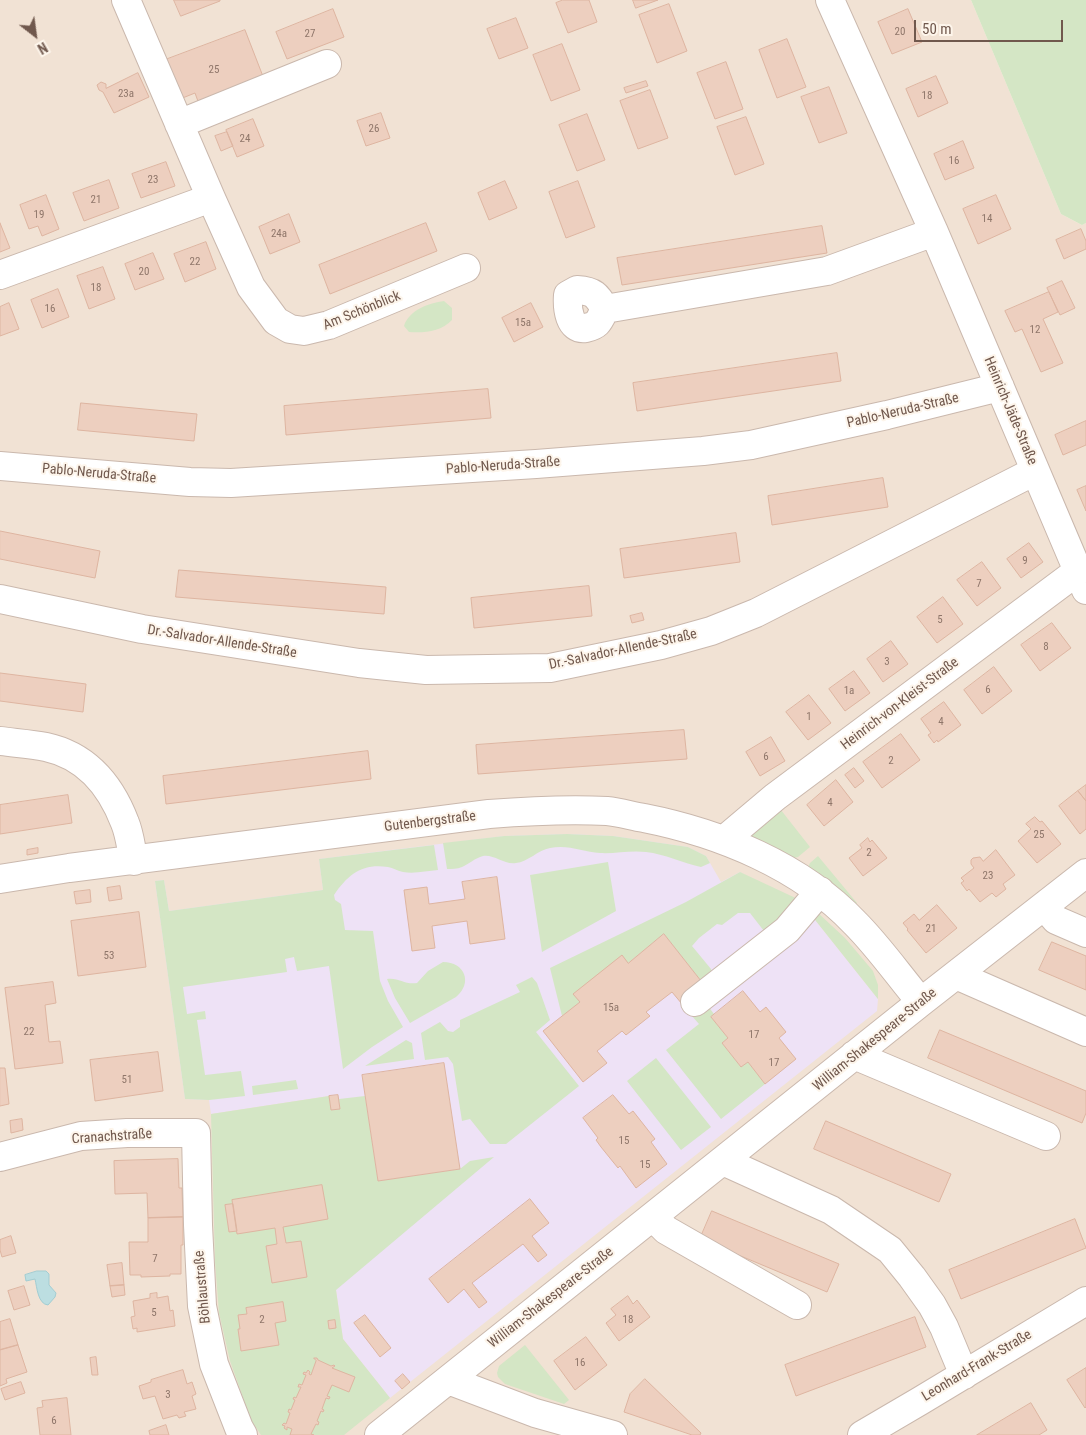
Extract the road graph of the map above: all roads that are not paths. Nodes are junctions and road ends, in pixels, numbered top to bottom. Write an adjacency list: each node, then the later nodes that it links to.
1 (126, 0): 4 (street, Am Schönblick)
2 (830, 0): 6 (street, Heinrich-Jäde-Straße)
3 (327, 64): 4 (street)
4 (179, 124): 5 (street, Am Schönblick)
5 (211, 198): 7 (street, Am Schönblick); 8 (street)
6 (934, 232): 9 (street); 10 (street, Heinrich-Jäde-Straße)
7 (466, 268)
8 (0, 276)
9 (605, 309)
10 (1000, 387): 11 (street, Pablo-Neruda-Straße); 12 (street, Heinrich-Jäde-Straße)
11 (0, 466)
12 (1035, 471): 13 (street, Heinrich-Jäde-Straße); 14 (street, Dr.-Salvador-Allende-Straße)
13 (1082, 580): 16 (street, Heinrich-von-Kleist-Straße)
14 (0, 599)
15 (0, 741): 17 (street)
16 (724, 840): 17 (street, Gutenbergstraße); 20 (street, Gutenbergstraße)
17 (134, 861): 19 (street, Gutenbergstraße)
18 (1086, 873): 21 (street, William-Shakespeare-Straße)
19 (0, 879)
20 (820, 892): 24 (street); 25 (street, Gutenbergstraße)
21 (1044, 906): 22 (street); 23 (street, William-Shakespeare-Straße)
22 (1086, 933)
23 (956, 975): 25 (street, William-Shakespeare-Straße); 26 (street)
24 (695, 1002)
25 (921, 1002): 27 (street, William-Shakespeare-Straße)
26 (1086, 1032)
27 (854, 1056): 29 (street); 31 (street, William-Shakespeare-Straße)
28 (196, 1133): 30 (street, Cranachstraße); 38 (street, Böhlaustraße)
29 (1046, 1136)
30 (0, 1157)
31 (723, 1161): 32 (street, William-Shakespeare-Straße); 35 (street)
32 (653, 1217): 34 (street); 36 (street, William-Shakespeare-Straße)
33 (1086, 1300): 35 (street, Leonhard-Frank-Straße)
34 (797, 1305)
35 (964, 1375): 37 (street, Leonhard-Frank-Straße)
36 (448, 1380): 39 (street, William-Shakespeare-Straße); 40 (street)
37 (867, 1434)
38 (243, 1435)
39 (379, 1435)
40 (613, 1435)

